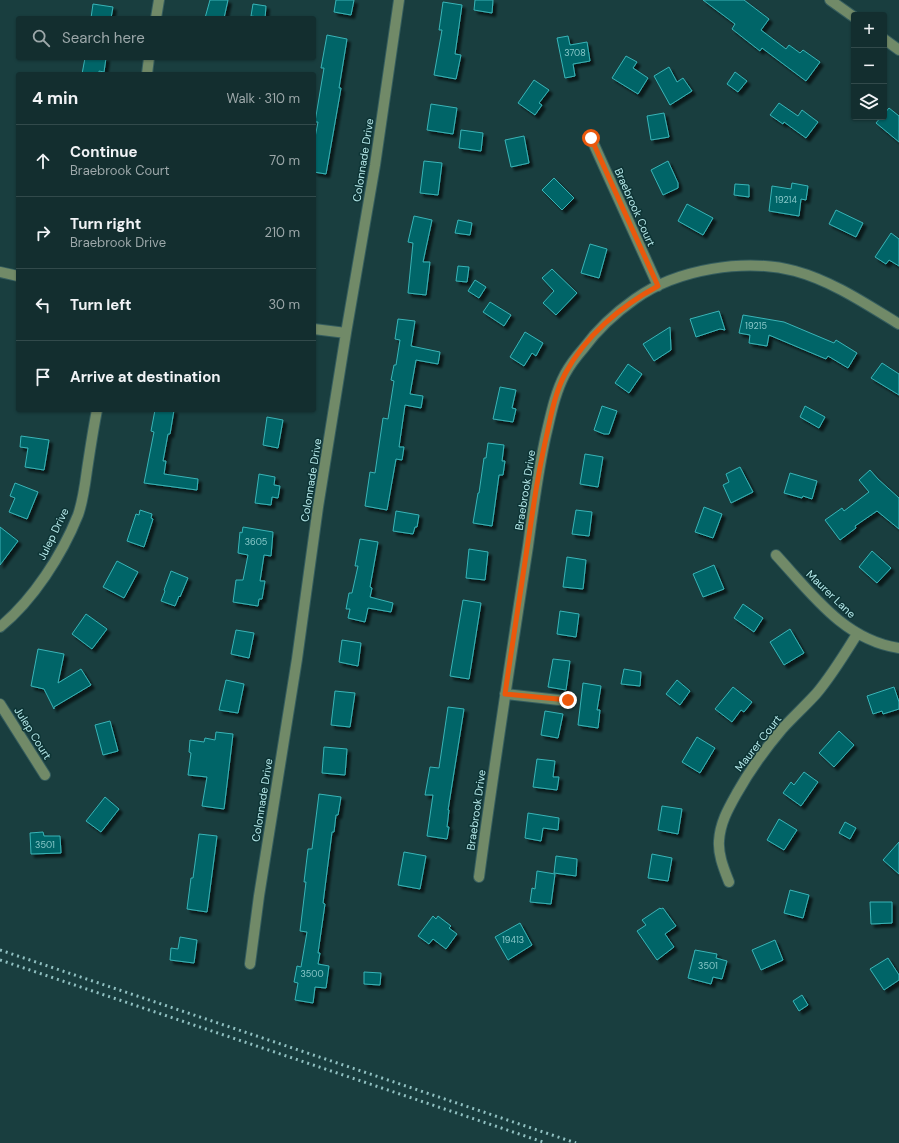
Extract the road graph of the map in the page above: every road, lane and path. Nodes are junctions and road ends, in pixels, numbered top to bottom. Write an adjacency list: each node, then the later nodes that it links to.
1 (159, 0): 4 (street)
2 (400, 0): 16 (street, Colonnade Drive)
3 (830, 0): 5 (street)
4 (156, 16)
5 (851, 16)
6 (887, 41): 7 (street)
7 (899, 50)
8 (149, 60): 9 (street)
9 (146, 72)
10 (591, 138): 13 (street, Braebrook Court)
11 (0, 272): 12 (street)
12 (16, 276)
13 (658, 286): 14 (street, Braebrook Drive); 22 (street, Braebrook Drive)
14 (899, 324)
15 (316, 329): 16 (street)
16 (346, 333): 28 (street, Colonnade Drive)
17 (96, 412): 19 (street, Julep Drive)
18 (776, 555): 20 (street, Maurer Lane)
19 (0, 627)
20 (857, 634): 21 (street, Maurer Lane); 27 (street, Maurer Court)
21 (899, 648)
22 (505, 694): 23 (street); 26 (street, Braebrook Drive)
23 (568, 700)
24 (0, 704): 25 (street, Julep Court)
25 (45, 775)
26 (480, 876)
27 (729, 882)
28 (250, 964)

